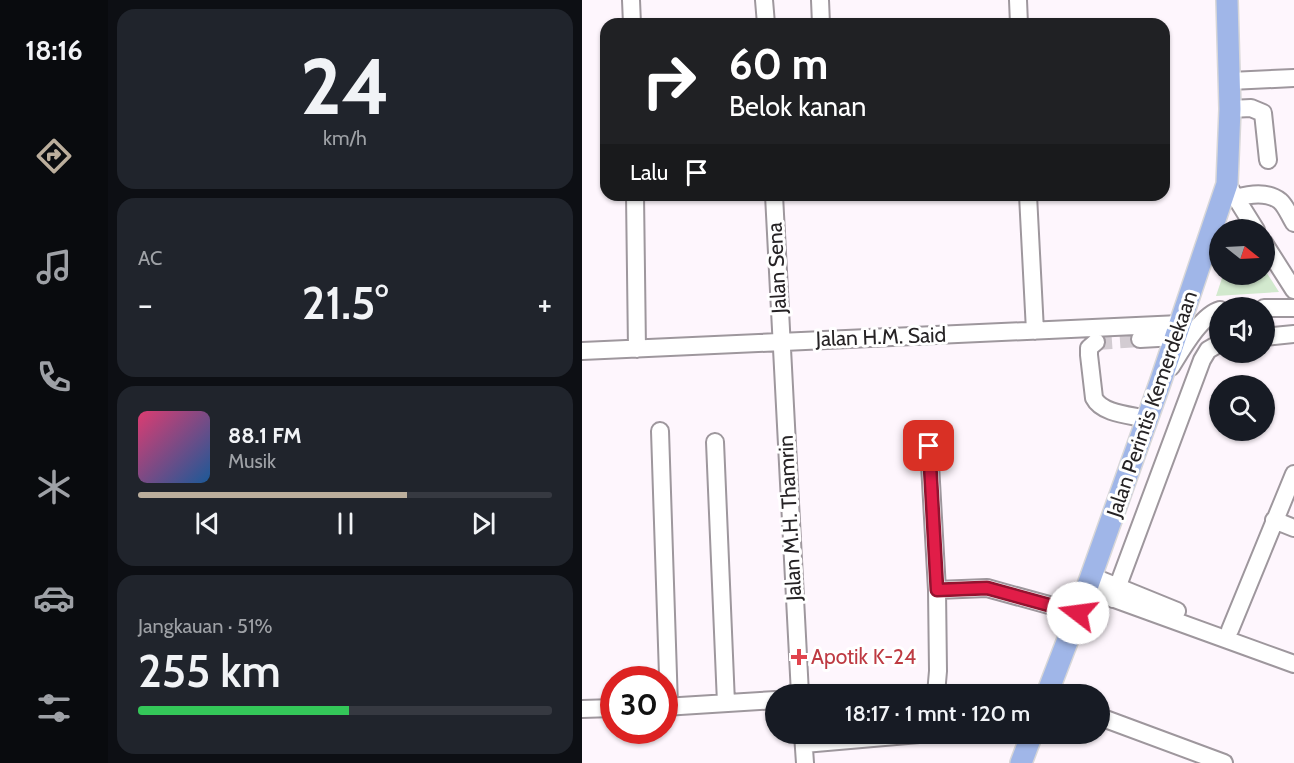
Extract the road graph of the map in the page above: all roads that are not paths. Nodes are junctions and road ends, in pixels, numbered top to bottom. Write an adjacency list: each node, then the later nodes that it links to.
1 (631, 0): 6 (street)
2 (764, 0): 7 (street)
3 (820, 0): 8 (street)
4 (1018, 0): 9 (street)
5 (1227, 0): 11 (main road, Jalan Perintis Kemerdekaan)
6 (632, 18)
7 (766, 18)
8 (821, 18)
9 (1019, 18)
10 (1294, 78): 11 (street)
11 (1230, 81): 12 (main road, Jalan Perintis Kemerdekaan)
12 (1230, 109): 13 (street); 14 (main road, Jalan Perintis Kemerdekaan)
13 (1268, 160)
14 (1231, 191): 18 (street); 19 (street); 25 (main road, Jalan Perintis Kemerdekaan)
15 (635, 201): 32 (street)
16 (774, 201): 30 (street, Jalan Sena)
17 (1028, 201): 26 (street)
18 (1249, 219)
19 (1294, 223)
20 (1275, 260): 21 (street)
21 (1294, 290)
22 (1275, 308): 23 (street)
23 (1294, 308)
24 (1209, 315): 35 (street)
25 (1178, 330): 26 (street, Jalan H.M. Said); 29 (street); 35 (main road, Jalan Perintis Kemerdekaan)
26 (1035, 331): 30 (street, Jalan H.M. Said)
27 (1294, 334): 28 (street)
28 (1275, 336)
29 (1140, 339)
30 (780, 341): 32 (street, Jalan H.M. Said); 51 (street, Jalan M.H. Thamrin)
31 (1096, 342): 36 (street)
32 (637, 349): 34 (street, Jalan H.M. Said)
33 (1209, 349): 45 (street)
34 (582, 351)
35 (1160, 383): 36 (main road, Jalan Perintis Kemerdekaan)
36 (1148, 419): 43 (main road, Jalan Perintis Kemerdekaan)
37 (660, 431): 50 (street)
38 (715, 442): 55 (street)
39 (929, 446): 44 (street)
40 (1294, 474): 41 (street)
41 (1274, 520): 42 (street); 47 (street)
42 (1294, 528)
43 (1089, 583): 45 (street); 46 (main road, Jalan Perintis Kemerdekaan)
44 (937, 590): 46 (street); 52 (street)
45 (1116, 593): 47 (street); 49 (street)
46 (1078, 613): 53 (main road, Jalan Perintis Kemerdekaan)
47 (1230, 630): 48 (street)
48 (1294, 652)
49 (1294, 664)
50 (666, 666)
51 (799, 684)
52 (937, 684)
53 (1051, 684)
54 (765, 701): 55 (street)
55 (726, 703): 56 (street)
56 (678, 705)
57 (600, 708): 58 (street)
58 (582, 709)
59 (1110, 721): 64 (street)
60 (803, 744): 62 (street)
61 (1028, 744): 63 (main road)
62 (805, 763)
63 (1021, 763)
64 (1224, 763)

